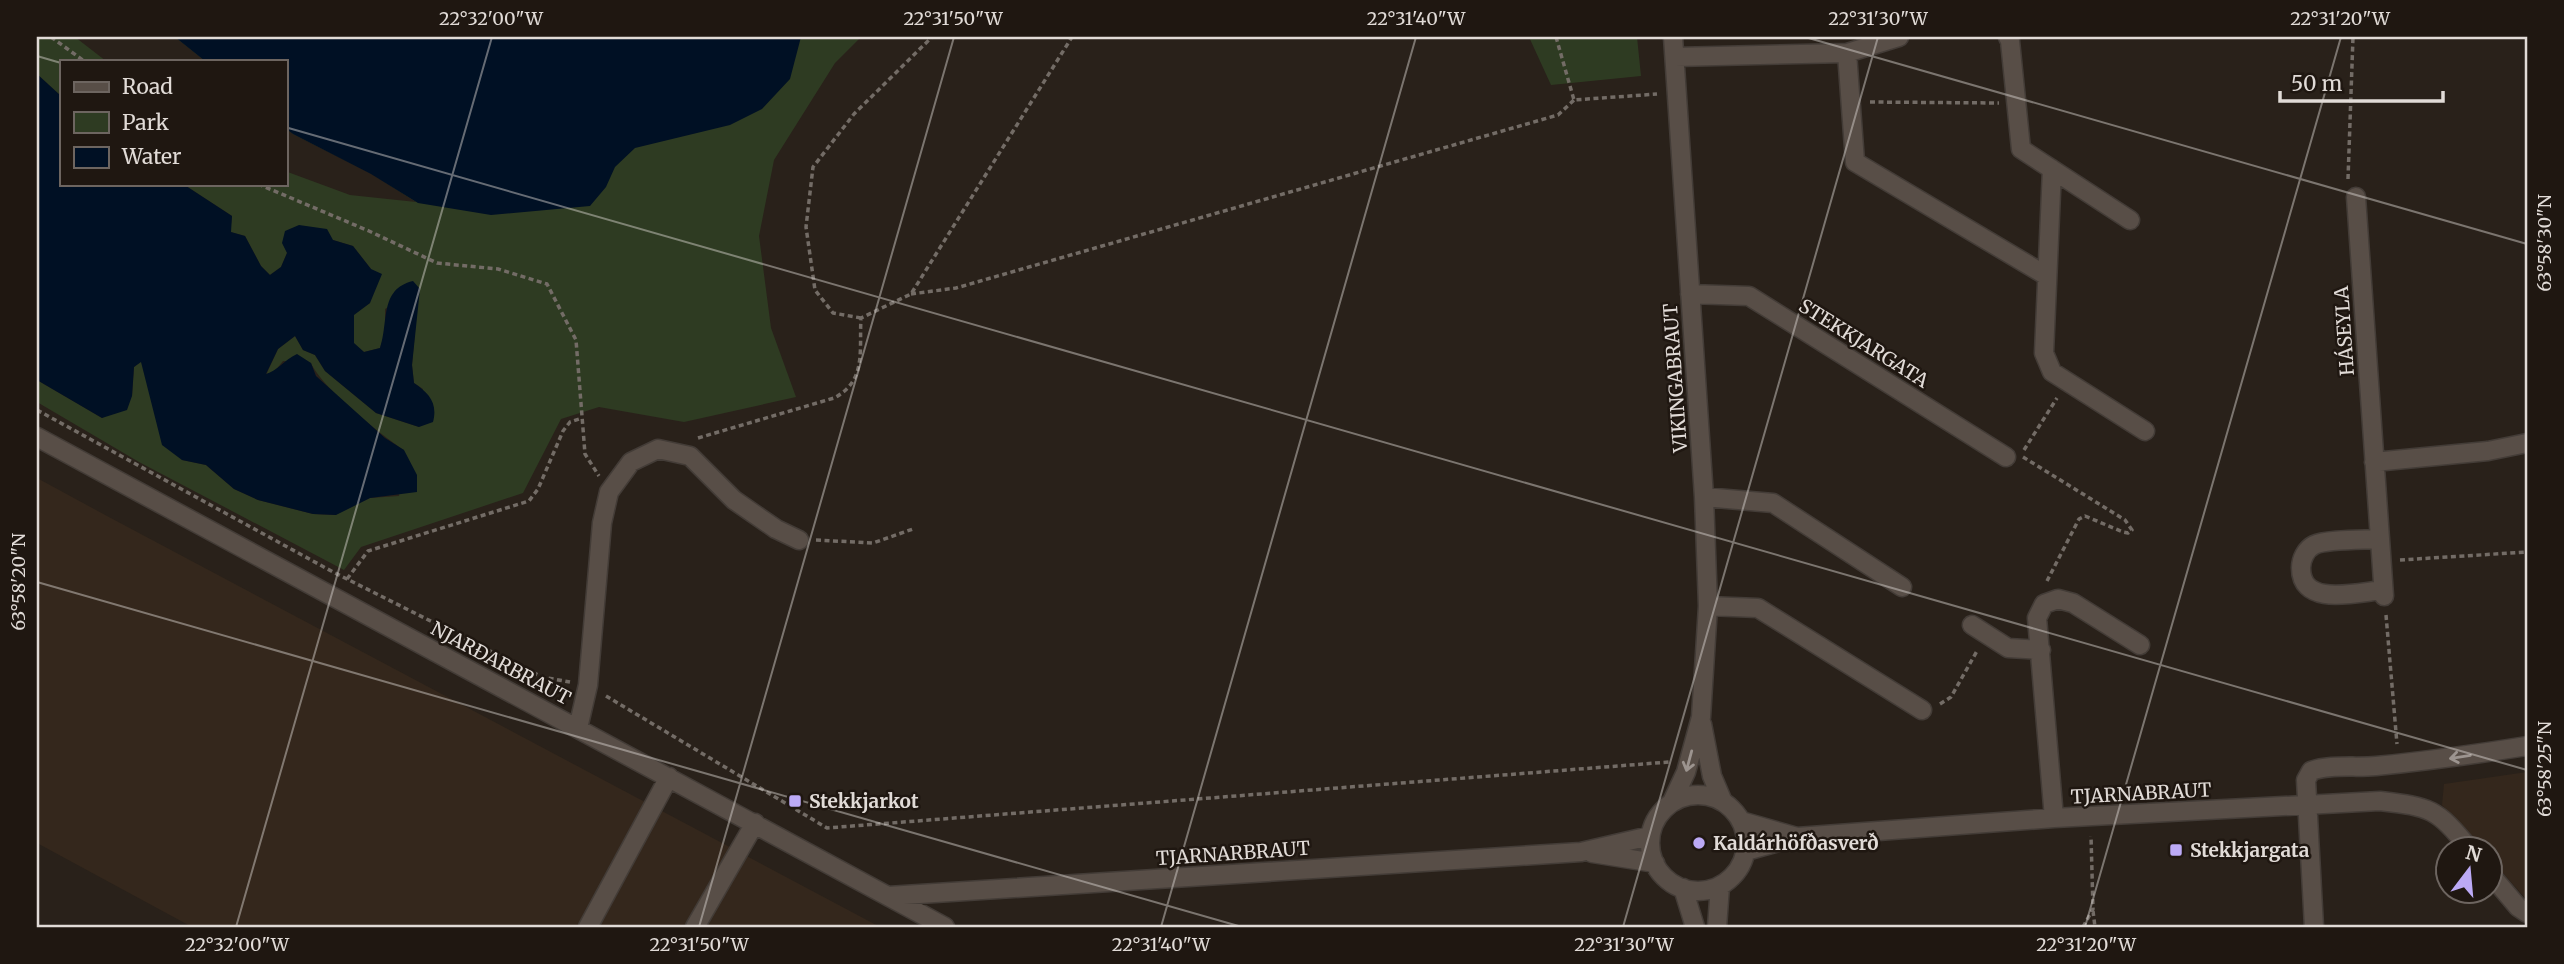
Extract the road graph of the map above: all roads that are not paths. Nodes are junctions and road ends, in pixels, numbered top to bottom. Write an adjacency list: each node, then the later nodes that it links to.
1 (1673, 37): 5 (street, VIKINGABRAUT)
2 (1899, 37): 4 (street)
3 (2008, 37): 6 (street)
4 (1847, 53): 5 (street); 9 (street)
5 (1675, 57): 10 (street, VIKINGABRAUT)
6 (2052, 169): 8 (street); 9 (street)
7 (2356, 197): 15 (street, HÁSEYLA)
8 (2130, 220)
9 (2047, 276): 11 (street)
10 (1690, 294): 14 (street, STEKKJARGATA); 16 (street, VIKINGABRAUT)
11 (2145, 431)
12 (37, 437): 26 (street, NJARÐARBRAUT)
13 (2527, 443): 15 (street)
14 (2014, 456)
15 (2374, 462): 17 (street, HÁSEYLA)
16 (1703, 497): 19 (street); 20 (street, VIKINGABRAUT)
17 (2379, 538): 17 (street, HÁSEYLA)
18 (799, 540): 26 (street)
19 (1902, 587)
20 (1708, 606): 24 (street); 25 (street, VIKINGABRAUT)
21 (1979, 629): 23 (street)
22 (2140, 645): 23 (street)
23 (2041, 650): 32 (street)
24 (1922, 710)
25 (1701, 717): 29 (street, VIKINGABRAUT, one-way to 29); 30 (street, VIKINGABRAUT)
26 (578, 728): 28 (street, NJARÐARBRAUT)
27 (2527, 746): 31 (street, one-way to 31)
28 (669, 777): 34 (street, NJARÐARBRAUT); 46 (street)
29 (1672, 802): 30 (street); 36 (street)
30 (1723, 802): 33 (street)
31 (2308, 806): 32 (street, TJARNABRAUT); 35 (street, TJARNABRAUT); 51 (street)
32 (2054, 818): 37 (street, TJARNABRAUT)
33 (1741, 821): 37 (street, TJARNABRAUT); 38 (street)
34 (755, 823): 44 (street, NJARÐARBRAUT); 47 (street)
35 (2457, 834)
36 (1650, 836): 39 (street, TJARNARBRAUT); 40 (street)
37 (1797, 837): 38 (street, TJARNABRAUT)
38 (1746, 851): 41 (street)
39 (1581, 852): 40 (street, TJARNARBRAUT); 44 (street, TJARNARBRAUT)
40 (1655, 863): 42 (street)
41 (1720, 886): 42 (street); 50 (street)
42 (1682, 888): 49 (street)
43 (2504, 890): 45 (street)
44 (888, 896): 48 (street, NJARÐARBRAUT)
45 (2527, 913)
46 (588, 927)
47 (695, 927)
48 (945, 927)
49 (1695, 927)
50 (1717, 927)
51 (2314, 927)

